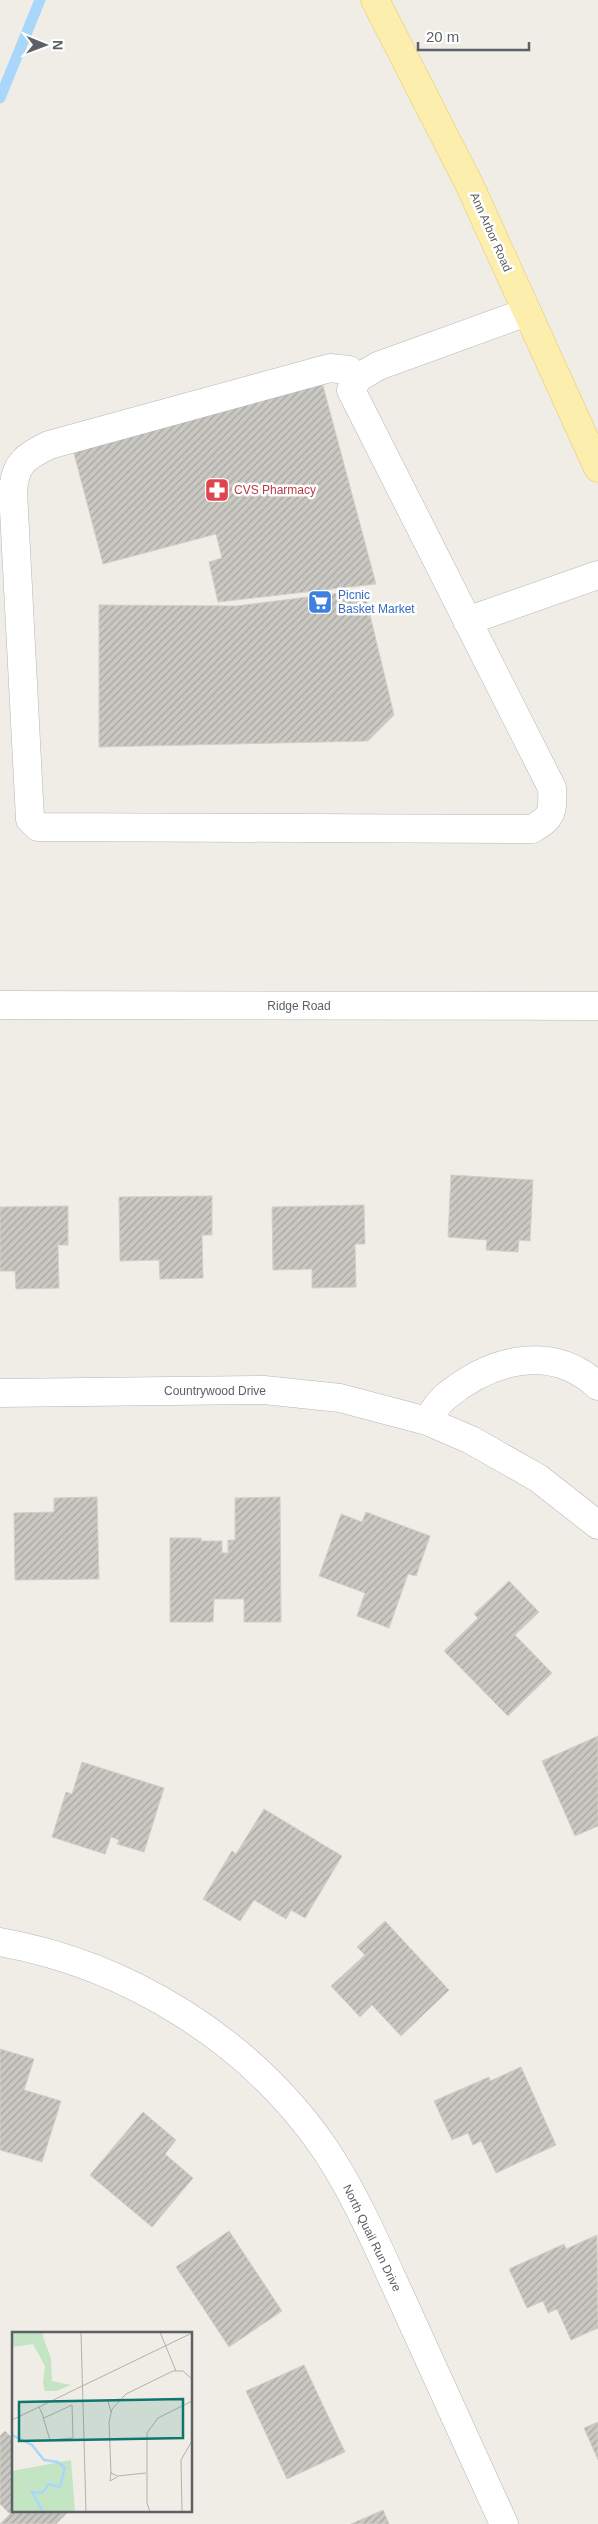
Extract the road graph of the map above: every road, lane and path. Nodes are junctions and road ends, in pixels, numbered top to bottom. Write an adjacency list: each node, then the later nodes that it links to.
1 (375, 0): 2 (main road, Ann Arbor Road)
2 (527, 312): 3 (street); 4 (main road, Ann Arbor Road)
3 (358, 378): 6 (street); 6 (street)
4 (598, 468)
5 (598, 575): 6 (street)
6 (467, 621)
7 (0, 1005): 8 (street, Ridge Road)
8 (598, 1006)
9 (598, 1386): 11 (street)
10 (0, 1393): 11 (street, Countrywood Drive)
11 (427, 1421): 12 (street, Countrywood Drive)
12 (598, 1525)
13 (0, 1942): 14 (street, North Quail Run Drive)
14 (504, 2524)

